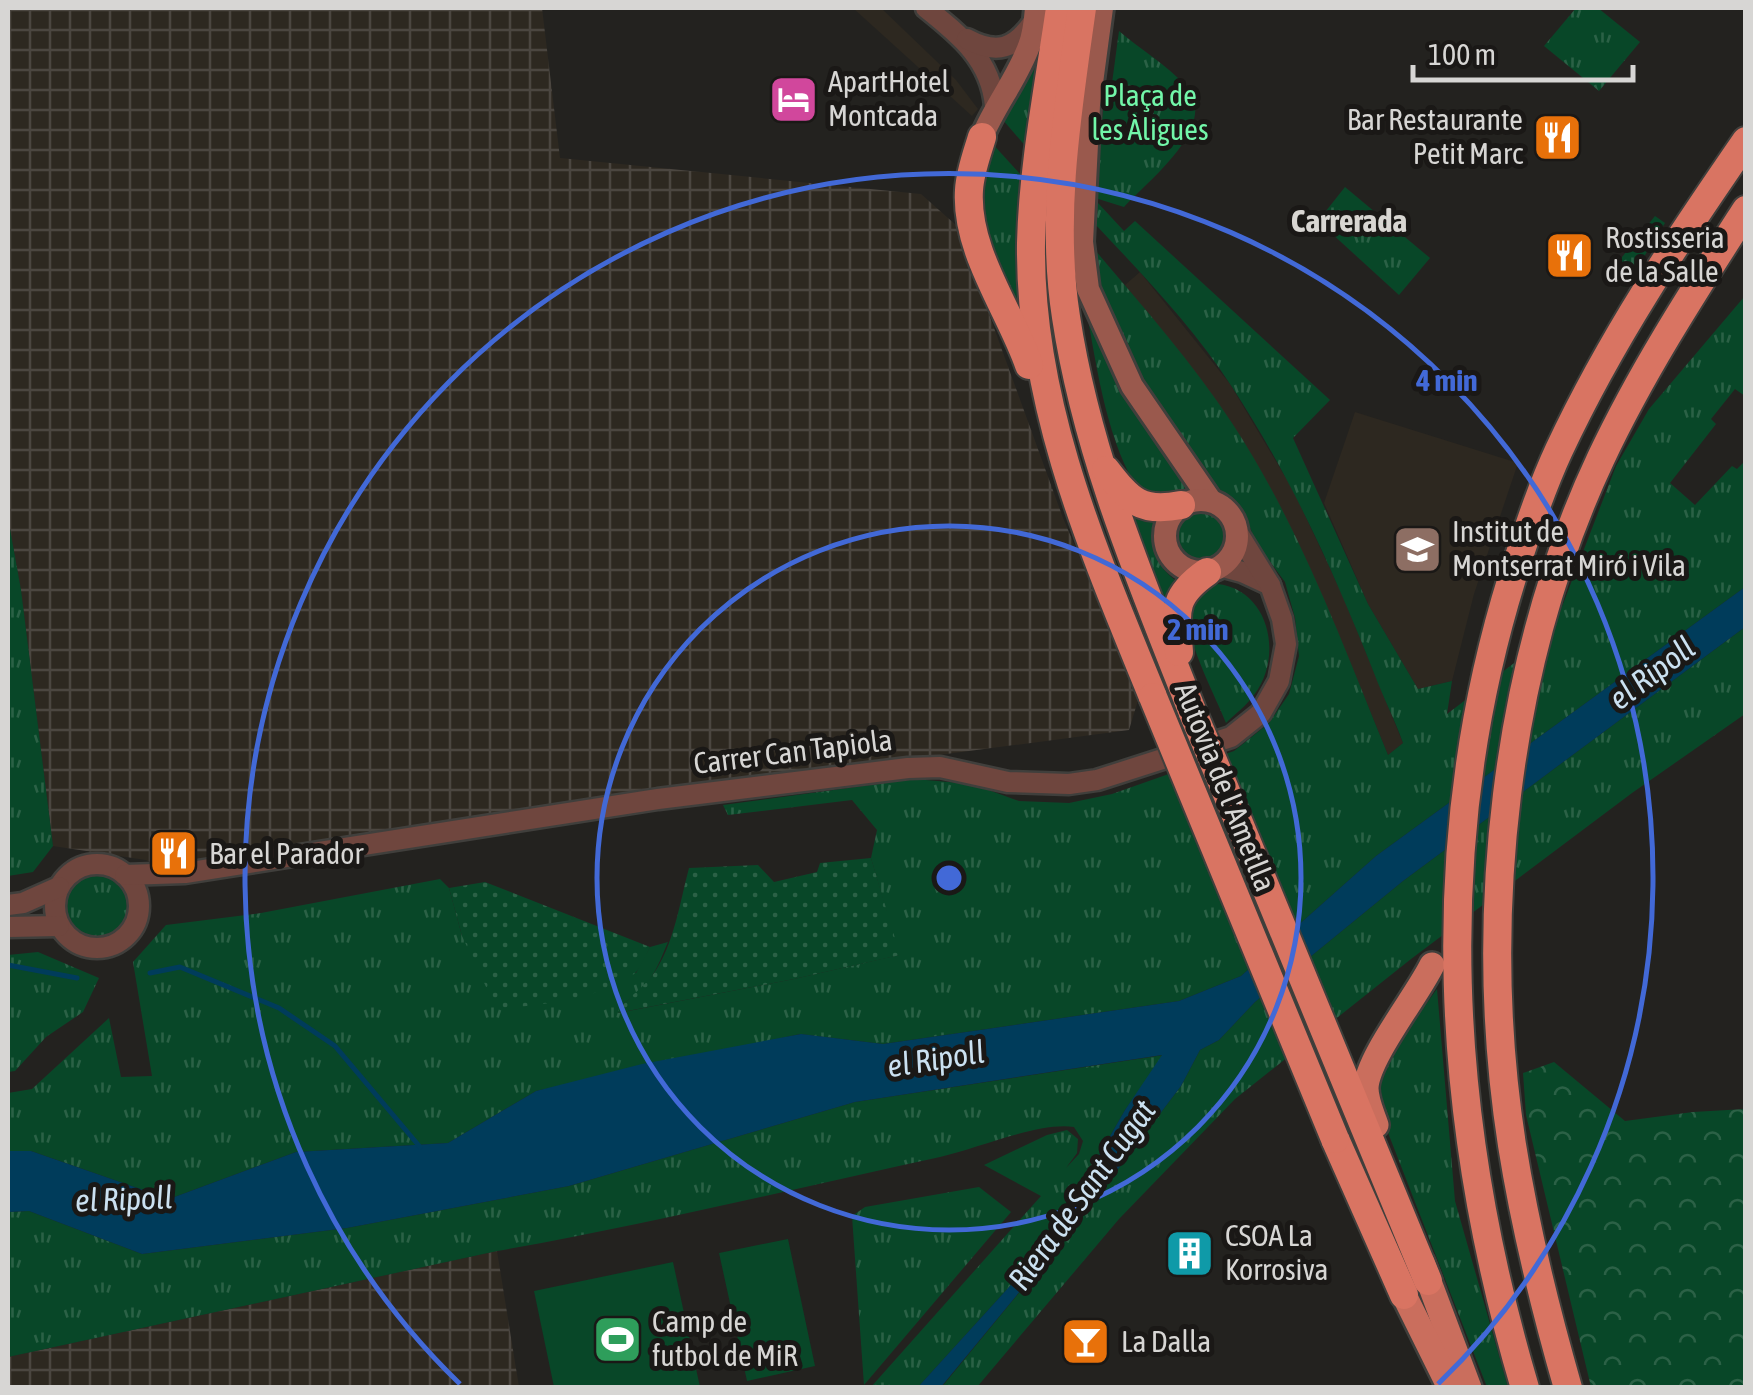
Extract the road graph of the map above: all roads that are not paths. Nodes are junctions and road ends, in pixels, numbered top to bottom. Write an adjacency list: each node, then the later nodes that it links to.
1 (926, 8): 5 (street)
2 (1082, 8): 11 (highway, Autovia de l'Ametlla)
3 (1102, 8): 12 (main road)
4 (1044, 12): 5 (street); 6 (main road); 10 (highway, Autovia de l'Ametlla)
5 (961, 36): 6 (street)
6 (994, 106): 7 (main road)
7 (982, 137): 10 (highway)
8 (1746, 141): 29 (highway)
9 (1746, 210): 30 (highway)
10 (1050, 407): 26 (highway, Autovia de l'Ametlla, bridge)
11 (1097, 456): 13 (highway); 17 (highway, Autovia de l'Ametlla)
12 (1211, 501): 13 (main road); 14 (main road)
13 (1181, 506): 15 (main road)
14 (1236, 530): 15 (main road); 16 (street, Carrer Can Tapiola)
15 (1214, 569): 16 (street); 17 (highway)
16 (1270, 585): 18 (street, Carrer Can Tapiola)
17 (1182, 684): 26 (highway, Autovia de l'Ametlla, bridge)
18 (184, 873): 19 (street, Carrer Can Tapiola); 21 (street, Carrer Can Tapiola)
19 (125, 875): 20 (street); 21 (street)
20 (59, 887): 22 (street); 23 (street)
21 (139, 902): 23 (street)
22 (8, 905)
23 (59, 926): 24 (street)
24 (8, 927)
25 (1432, 965): 26 (highway)
26 (1416, 1288): 27 (highway, Autovia de l'Ametlla); 28 (highway, Autovia de l'Ametlla)
27 (1450, 1388)
28 (1469, 1388)
29 (1525, 1388)
30 (1568, 1388)

